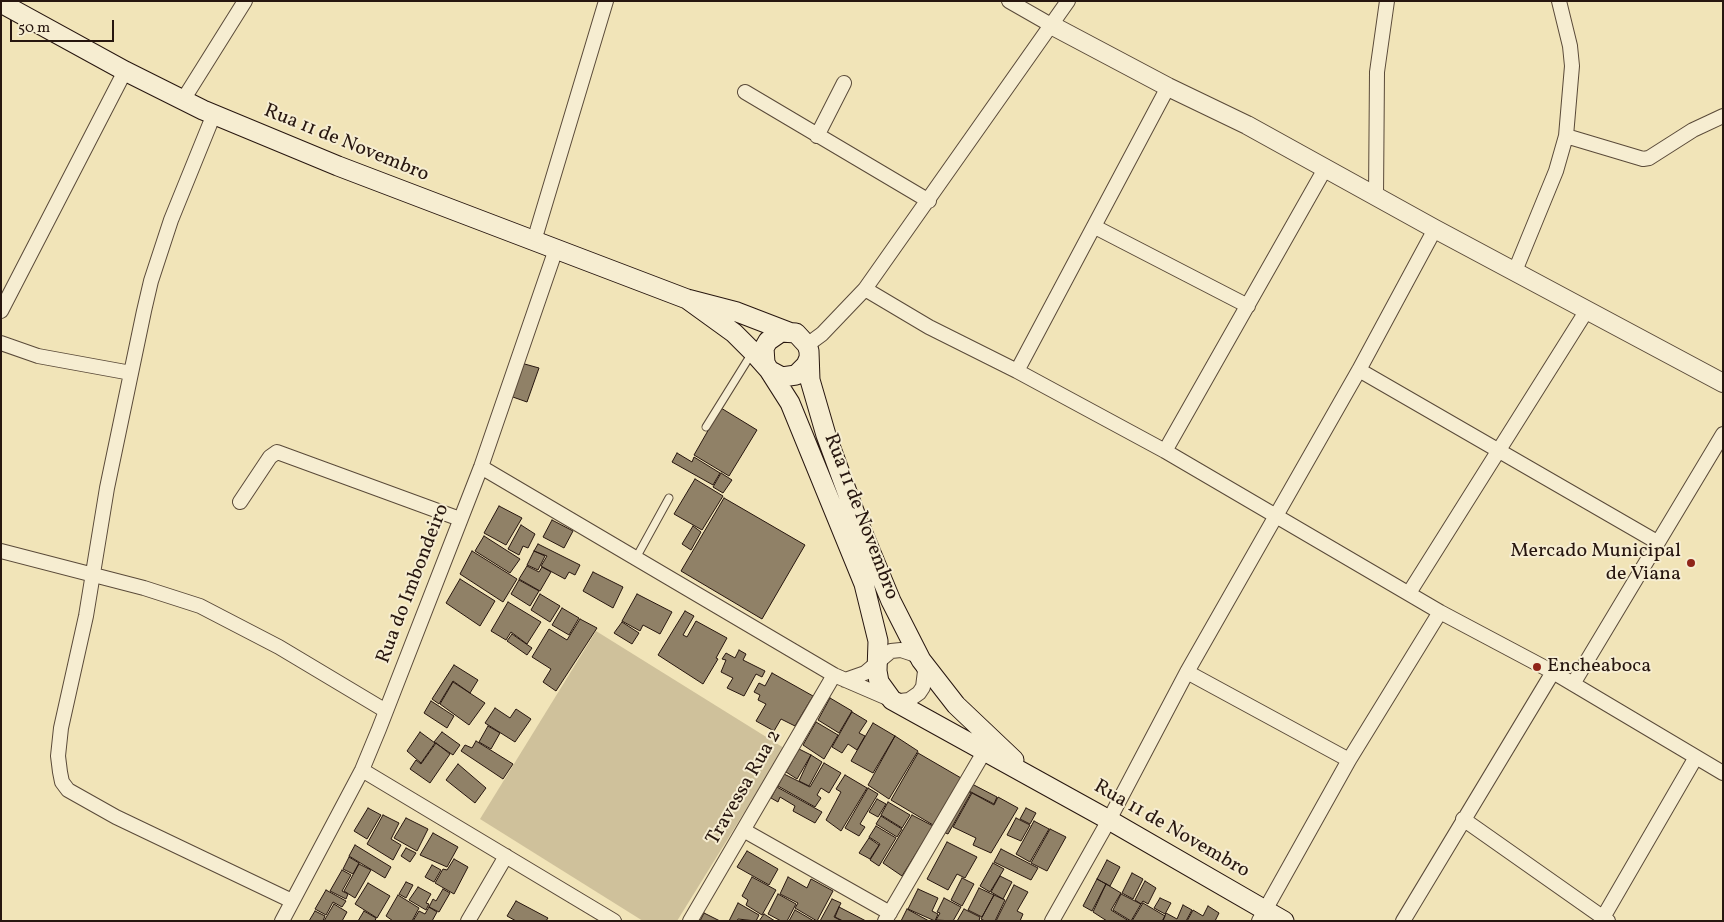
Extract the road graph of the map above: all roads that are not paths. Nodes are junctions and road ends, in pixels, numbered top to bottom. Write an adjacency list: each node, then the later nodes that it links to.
1 (245, 1): 13 (street)
2 (606, 1): 23 (street)
3 (1009, 1): 8 (street)
4 (1068, 1): 8 (street)
5 (1387, 1): 19 (street)
6 (1559, 1): 17 (street)
7 (1, 3): 9 (main road, Rua 11 de Novembro)
8 (1051, 25): 11 (street); 20 (street)
9 (125, 71): 13 (main road, Rua 11 de Novembro); 30 (street)
10 (844, 83): 16 (street)
11 (1168, 87): 18 (street); 21 (street)
12 (745, 92): 16 (street)
13 (183, 100): 14 (main road, Rua 11 de Novembro)
14 (214, 114): 23 (main road, Rua 11 de Novembro); 38 (street)
15 (1723, 116): 17 (street)
16 (817, 136): 20 (street)
17 (1566, 136): 25 (street)
18 (1326, 167): 19 (street); 28 (street)
19 (1376, 196): 22 (street)
20 (929, 201): 26 (street)
21 (1095, 227): 28 (street); 37 (street)
22 (1435, 228): 25 (street); 36 (street)
23 (534, 241): 24 (main road, Rua 11 de Novembro)
24 (556, 249): 27 (main road, Rua 11 de Novembro); 44 (street, Rua do Imbondeiro)
25 (1515, 271): 29 (street)
26 (865, 288): 33 (street); 37 (street)
27 (687, 299): 31 (main road, Rua 11 de Novembro); 34 (main road, Rua 11 de Novembro)
28 (1248, 306): 43 (street)
29 (1587, 310): 39 (street); 42 (street)
30 (1, 311)
31 (789, 332): 33 (main road, Rua 11 de Novembro); 35 (main road, Rua 11 de Novembro)
32 (1, 343): 38 (street)
33 (808, 351): 35 (main road); 56 (main road, Rua 11 de Novembro)
34 (753, 352): 35 (main road, Rua 11 de Novembro); 40 (lane)
35 (770, 370): 55 (main road, Rua 11 de Novembro)
36 (1359, 370): 42 (street); 47 (street)
37 (1017, 371): 43 (street)
38 (131, 373): 52 (street)
39 (1723, 383)
40 (706, 427)
41 (1723, 434): 49 (street)
42 (1499, 450): 49 (street); 53 (street)
43 (1165, 451): 47 (street)
44 (481, 467): 48 (street, Rua do Imbondeiro); 51 (street)
45 (670, 498): 51 (lane)
46 (240, 502): 48 (street)
47 (1274, 515): 53 (street); 57 (street)
48 (460, 519): 62 (street, Rua do Imbondeiro)
49 (1657, 542): 60 (street)
50 (1, 551): 52 (street)
51 (636, 558): 59 (street)
52 (94, 576): 62 (street); 73 (street)
53 (1409, 593): 54 (street)
54 (1440, 612): 58 (street); 65 (street)
55 (879, 659): 56 (street); 59 (street); 61 (main road, Rua 11 de Novembro)
56 (920, 660): 61 (street); 68 (main road, Rua 11 de Novembro)
57 (1187, 672): 65 (street); 70 (street)
58 (1553, 672): 60 (street); 69 (street)
59 (840, 677): 61 (street); 71 (street, Travessa Rua 2)
60 (1573, 684): 64 (street)
61 (892, 700): 63 (main road, Rua 11 de Novembro)
62 (386, 711): 66 (street, Rua do Imbondeiro)
63 (984, 752): 68 (main road, Rua 11 de Novembro); 75 (street)
64 (1696, 756): 67 (street); 76 (street)
65 (1349, 760): 74 (street)
66 (362, 770): 72 (street); 73 (street, Rua do Imbondeiro)
67 (1723, 773)
68 (1035, 779): 70 (main road, Rua 11 de Novembro)
69 (1462, 819): 76 (street); 83 (street)
70 (1109, 820): 74 (main road, Rua 11 de Novembro); 81 (street)
71 (744, 831): 75 (street); 80 (street, Travessa Rua 2)
72 (506, 856): 78 (street); 79 (street)
73 (292, 901): 77 (street, Rua do Imbondeiro)
74 (1262, 915): 82 (main road, Rua 11 de Novembro)
75 (887, 917)
76 (1604, 920)
77 (282, 921)
78 (468, 921)
79 (614, 921)
80 (690, 921)
81 (1052, 921)
82 (1284, 921)
83 (1403, 921)

